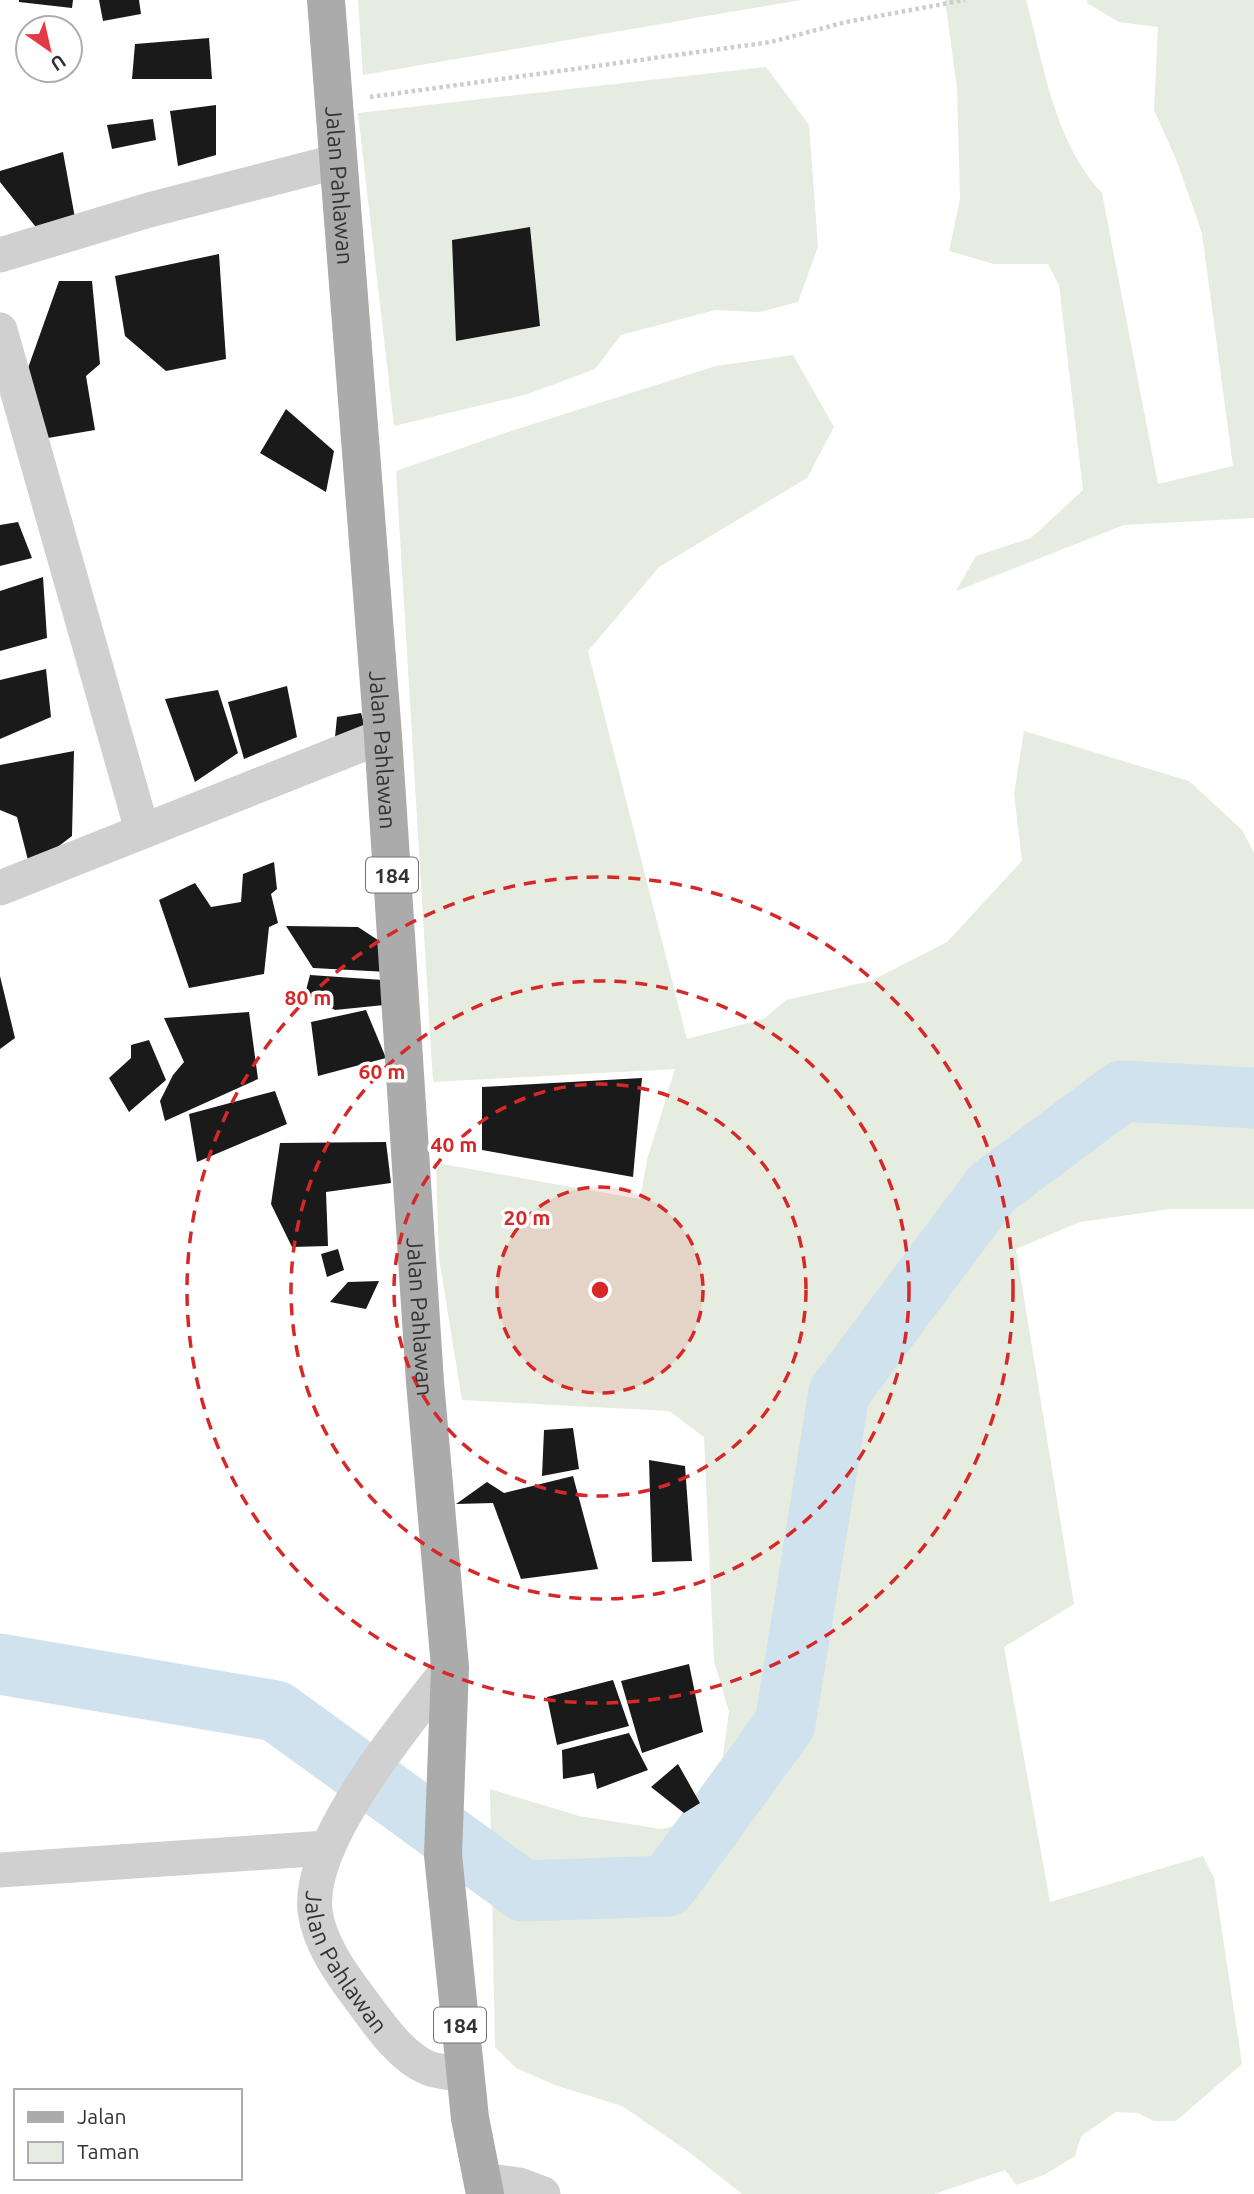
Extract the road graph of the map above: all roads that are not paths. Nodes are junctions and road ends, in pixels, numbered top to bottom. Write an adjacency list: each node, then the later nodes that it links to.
1 (326, 0): 2 (main road, Jalan Pahlawan / 184)
2 (339, 161): 3 (street); 5 (main road, Jalan Pahlawan / 184)
3 (0, 255)
4 (0, 330): 6 (street)
5 (383, 736): 6 (street); 8 (main road, Jalan Pahlawan / 184)
6 (142, 830): 7 (street)
7 (0, 888)
8 (450, 1667): 9 (street, Jalan Pahlawan); 11 (main road, Jalan Pahlawan / 184)
9 (326, 1848): 10 (street); 11 (street, Jalan Pahlawan)
10 (0, 1870)
11 (465, 2075): 12 (main road, Jalan Pahlawan / 184)
12 (483, 2187): 13 (street)
13 (543, 2194)

